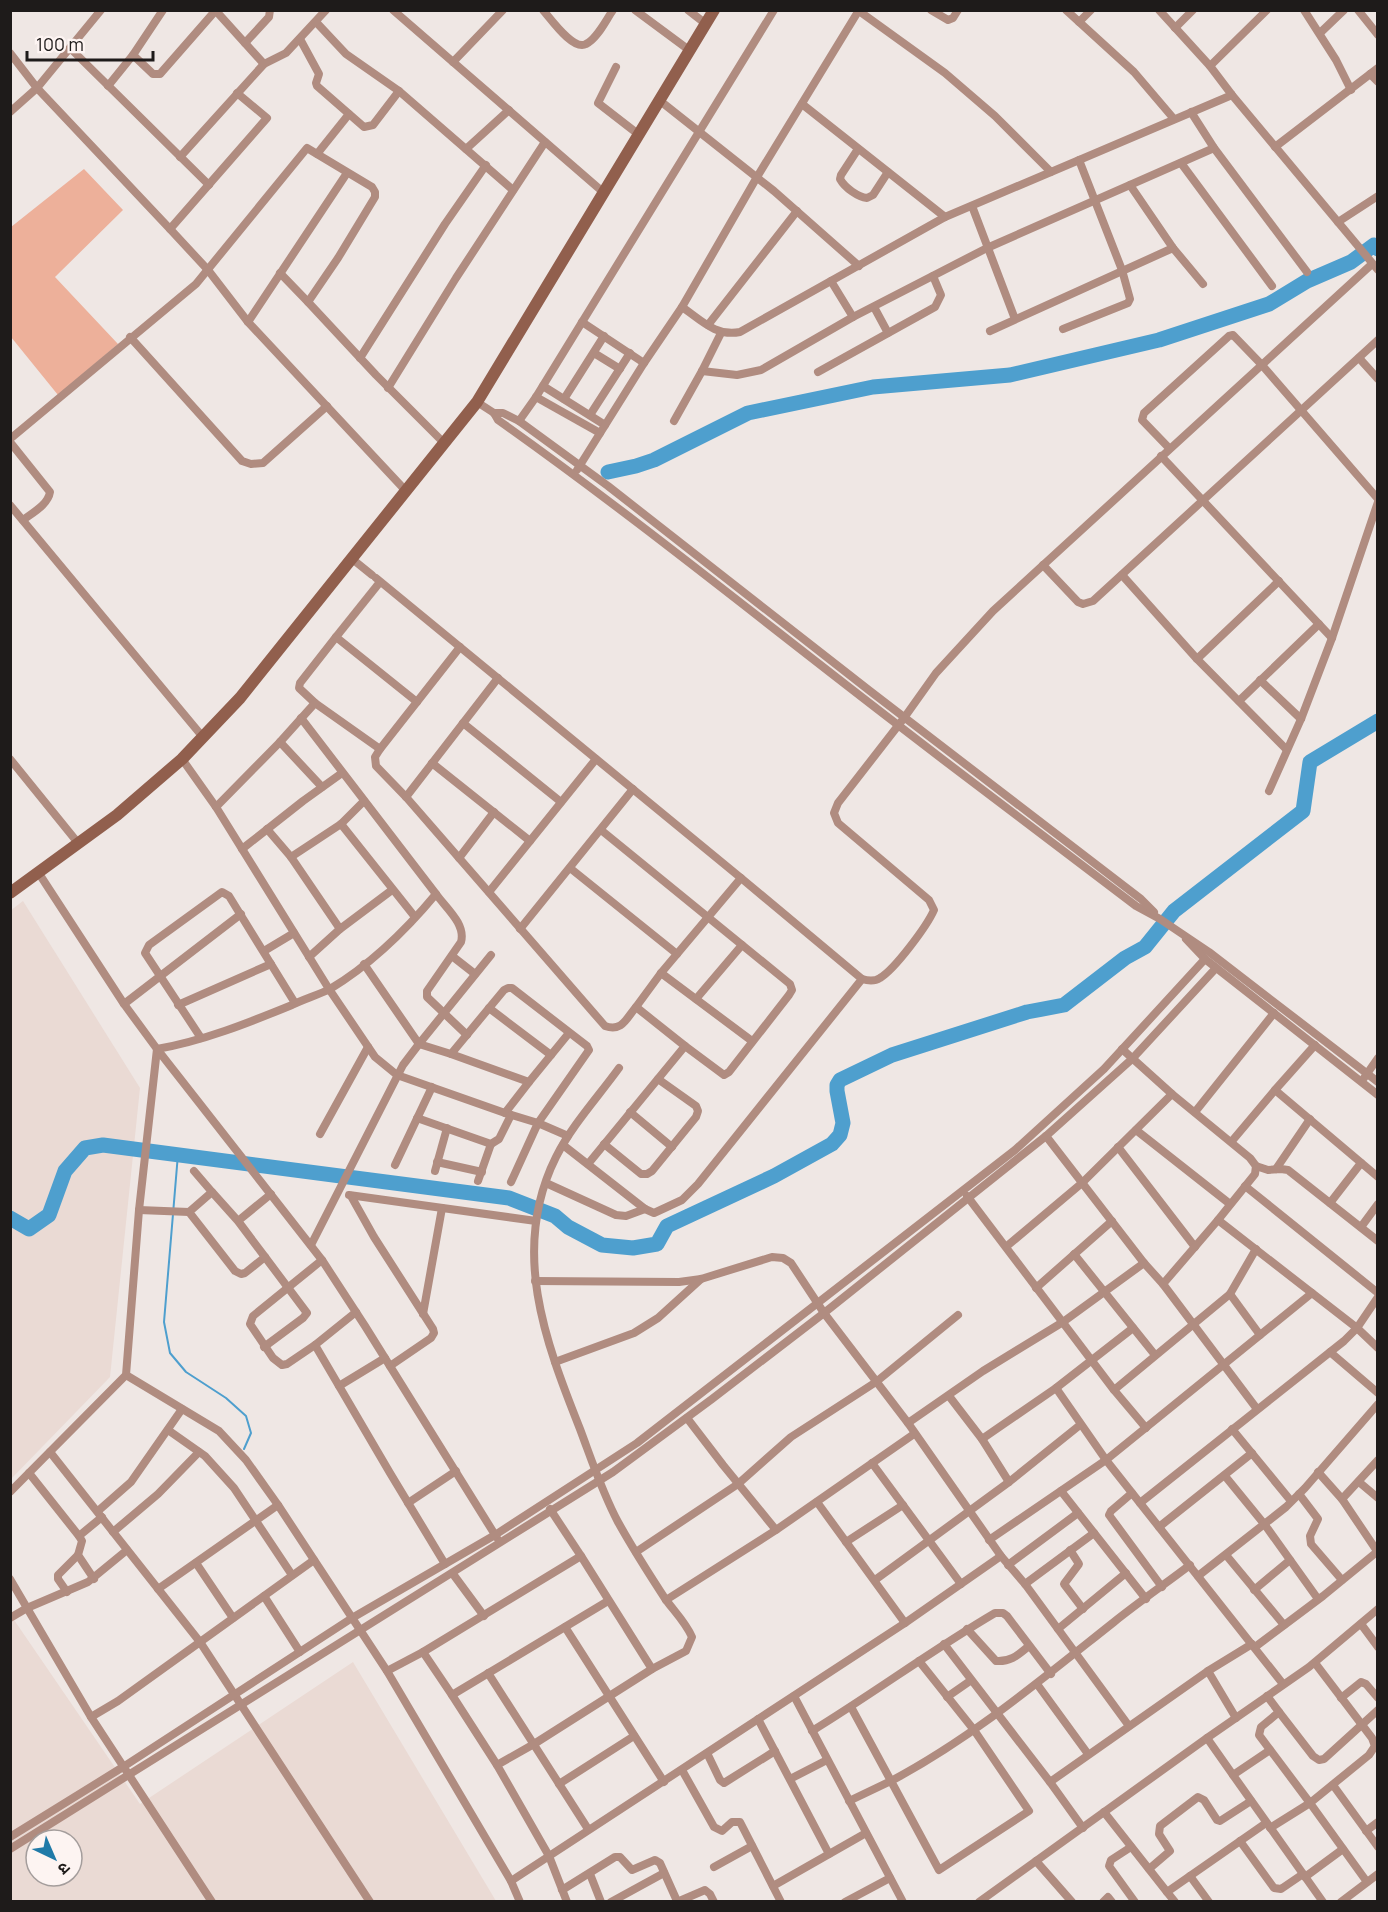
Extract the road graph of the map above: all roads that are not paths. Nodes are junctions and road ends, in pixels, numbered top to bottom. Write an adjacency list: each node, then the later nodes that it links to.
1 (101, 10): 33 (street)
2 (163, 10): 36 (street)
3 (270, 10): 32 (street)
4 (326, 10): 25 (street)
5 (393, 10): 37 (street)
6 (503, 10): 37 (street)
7 (543, 10): 8 (street)
8 (613, 10)
9 (635, 10): 34 (street)
10 (688, 10): 27 (street)
11 (714, 10): 27 (main road)
12 (774, 10): 56 (street)
13 (931, 10): 14 (street)
14 (958, 10)
15 (1066, 10): 26 (street)
16 (1091, 10): 26 (street)
17 (1159, 10): 28 (street)
18 (1193, 10): 28 (street)
19 (1267, 10): 39 (street)
20 (1304, 10): 29 (street)
21 (1344, 10): 29 (street)
22 (1358, 10): 30 (street)
23 (216, 11): 32 (street); 36 (street)
24 (859, 11): 50 (street); 69 (street)
25 (316, 22): 31 (street); 46 (street)
26 (1079, 22): 55 (street)
27 (706, 24): 34 (main road)
28 (1175, 28): 39 (street)
29 (1320, 33): 45 (street)
30 (1377, 35)
31 (300, 39): 38 (street); 54 (street)
32 (244, 44): 38 (street)
33 (70, 48): 43 (street); 44 (street)
34 (689, 51): 49 (main road)
35 (10, 53): 44 (street)
36 (133, 55): 43 (street)
37 (453, 62): 51 (street)
38 (264, 64): 47 (street)
39 (1210, 66): 48 (street)
40 (616, 67): 57 (street)
41 (1374, 71): 42 (street); 45 (street)
42 (1377, 82)
43 (108, 86): 64 (street)
44 (37, 88): 52 (street); 82 (street)
45 (1351, 90): 59 (street)
46 (399, 91): 54 (street); 61 (street)
47 (237, 93): 64 (street); 72 (street)
48 (1232, 95): 53 (street); 59 (street)
49 (659, 100): 56 (street); 57 (main road)
50 (802, 104): 62 (street); 71 (street)
51 (509, 110): 58 (street); 61 (street)
52 (10, 112)
53 (1191, 112): 55 (street); 60 (street)
54 (349, 114): 63 (street)
55 (1174, 119): 65 (street)
56 (700, 131): 71 (street); 101 (street)
57 (638, 134): 75 (main road)
58 (545, 142): 74 (street); 75 (street)
59 (1275, 147): 81 (street)
60 (1214, 148): 66 (street); 89 (street)
61 (466, 149): 67 (street)
62 (858, 149): 68 (street); 68 (street)
63 (317, 154): 70 (street); 87 (street)
64 (180, 158): 72 (street)
65 (1079, 160): 69 (street); 77 (street)
66 (1181, 163): 73 (street); 94 (street)
67 (486, 165): 74 (street); 112 (street)
68 (888, 172): 80 (street)
69 (1052, 172): 78 (street)
70 (347, 173): 90 (street); 95 (street)
71 (757, 177): 79 (street); 96 (street)
72 (209, 185): 82 (street)
73 (1130, 185): 77 (street); 84 (street)
74 (513, 190): 121 (street)
75 (603, 192): 124 (main road)
76 (1377, 196): 81 (street)
77 (1095, 200): 83 (street); 88 (street)
78 (972, 206): 80 (street); 83 (street)
79 (797, 211): 85 (street); 102 (street)
80 (945, 217): 85 (street)
81 (1338, 222): 86 (street)
82 (170, 229): 87 (street)
83 (987, 248): 91 (street); 99 (street)
84 (1173, 248): 88 (street); 93 (street)
85 (859, 266): 92 (street)
86 (1375, 267): 115 (street)
87 (208, 270): 100 (street); 108 (street)
88 (1122, 270): 99 (street); 103 (street)
89 (1307, 272)
90 (280, 273): 95 (street); 100 (street)
91 (933, 276): 97 (street); 106 (street)
92 (831, 281): 98 (street); 105 (street)
93 (1203, 284)
94 (1272, 286)
95 (308, 302): 112 (street)
96 (682, 307): 102 (street); 114 (street)
97 (874, 307): 98 (street); 106 (street)
98 (854, 317): 117 (street)
99 (1015, 319): 104 (street)
100 (248, 322): 125 (street)
101 (582, 322): 107 (street); 120 (street)
102 (708, 325): 105 (street)
103 (1063, 329)
104 (990, 331)
105 (721, 333): 117 (street)
106 (888, 333): 118 (street)
107 (604, 336): 110 (street); 111 (street)
108 (130, 337): 125 (street); 132 (street)
109 (1377, 340): 113 (street)
110 (594, 352): 116 (street); 123 (street)
111 (630, 353): 114 (street); 116 (street)
112 (360, 358): 121 (street)
113 (1359, 358): 119 (street); 126 (street)
114 (644, 363): 131 (street)
115 (1261, 364): 126 (street); 134 (street); 134 (street)
116 (620, 369): 128 (street)
117 (702, 371): 130 (street)
118 (818, 372)
119 (1377, 379)
120 (543, 386): 122 (street); 123 (street)
121 (388, 388): 133 (street)
122 (536, 397): 129 (street); 131 (street)
123 (564, 399): 128 (street)
124 (477, 402): 127 (street); 133 (main road)
125 (327, 405): 138 (street)
126 (1302, 410): 139 (street); 140 (street)
127 (494, 413): 129 (street); 137 (street)
128 (590, 415): 131 (street)
129 (519, 421): 136 (street)
130 (674, 421)
131 (603, 429): 136 (street)
132 (10, 440): 142 (street)
133 (444, 443): 138 (main road)
134 (1169, 448): 135 (street)
135 (1161, 456): 140 (street); 144 (street)
136 (579, 466): 137 (street); 159 (street)
137 (575, 475): 162 (street)
138 (405, 490): 143 (main road)
139 (1377, 500): 150 (street)
140 (1204, 501): 145 (street); 147 (street)
141 (10, 505): 142 (street)
142 (23, 520): 163 (street)
143 (351, 558): 146 (street); 163 (main road)
144 (1043, 565): 145 (street); 159 (street)
145 (1122, 575): 152 (street)
146 (376, 578): 149 (street); 151 (street)
147 (1279, 580): 148 (street); 152 (street)
148 (1319, 624): 150 (street); 154 (street)
149 (336, 636): 156 (street); 157 (street)
150 (1332, 638): 160 (street)
151 (460, 647): 153 (street); 156 (street)
152 (1197, 658): 155 (street)
153 (498, 678): 161 (street); 169 (street)
154 (1260, 680): 155 (street); 160 (street)
155 (1239, 701): 165 (street)
156 (417, 702): 166 (street)
157 (315, 703): 158 (street); 166 (street)
158 (301, 718): 164 (street); 171 (street)
159 (904, 718): 162 (street); 198 (street)
160 (1300, 719): 165 (street)
161 (463, 723): 170 (street); 177 (street)
162 (898, 725): 198 (street); 216 (street)
163 (202, 736): 168 (main road)
164 (280, 742): 172 (street); 178 (street)
165 (1286, 748): 174 (street)
166 (380, 749): 175 (street)
167 (10, 759): 184 (street)
168 (182, 759): 178 (street); 184 (main road)
169 (596, 759): 173 (street); 177 (street)
170 (432, 763): 175 (street); 179 (street)
171 (342, 773): 172 (street); 176 (street)
172 (322, 787): 181 (street)
173 (633, 789): 182 (street); 190 (street)
174 (1269, 790)
175 (406, 797): 187 (street)
176 (364, 801): 180 (street); 194 (street)
177 (561, 801): 183 (street)
178 (216, 807): 185 (street)
179 (494, 812): 183 (street); 187 (street)
180 (340, 824): 186 (street); 191 (street)
181 (267, 829): 185 (street); 186 (street)
182 (600, 830): 188 (street); 197 (street)
183 (530, 841): 192 (street)
184 (78, 843): 189 (main road)
185 (242, 849): 201 (street)
186 (291, 857): 199 (street)
187 (459, 858): 192 (street)
188 (570, 868): 200 (street); 205 (street)
189 (38, 872): 193 (main road); 220 (street)
190 (741, 878): 197 (street); 216 (street)
191 (392, 890): 196 (street); 199 (street)
192 (489, 892): 200 (street)
193 (10, 893)
194 (436, 894): 196 (street); 207 (street)
195 (241, 914): 204 (street); 215 (street); 215 (street)
196 (415, 917): 211 (street)
197 (707, 918): 203 (street); 205 (street)
198 (1161, 919): 202 (street)
199 (340, 929): 208 (street)
200 (520, 929): 222 (street)
201 (294, 933): 204 (street); 208 (street)
202 (1182, 934): 209 (street); 241 (street)
203 (742, 945): 218 (street); 229 (street)
204 (264, 951): 210 (street)
205 (677, 954): 213 (street)
206 (491, 955): 214 (street)
207 (452, 956): 214 (street); 225 (street)
208 (309, 957): 217 (street)
209 (1205, 959): 212 (street); 235 (street)
210 (271, 964): 219 (street); 221 (street)
211 (364, 964): 217 (street); 230 (street)
212 (1216, 968): 224 (street); 239 (street)
213 (661, 973): 218 (street); 222 (street)
214 (475, 974): 225 (street)
215 (160, 977): 220 (street); 221 (street)
216 (862, 979): 290 (street)
217 (329, 989): 219 (street); 233 (street)
218 (696, 999): 229 (street)
219 (296, 1003): 228 (street)
220 (124, 1004): 234 (street)
221 (178, 1005): 228 (street)
222 (636, 1007): 232 (street)
223 (489, 1008): 226 (street); 227 (street); 237 (street)
224 (1274, 1013): 231 (street); 251 (street)
225 (444, 1014): 227 (street); 230 (street)
226 (569, 1033): 237 (street); 256 (street)
227 (467, 1035): 236 (street)
228 (201, 1038): 234 (street)
229 (752, 1041): 232 (street)
230 (419, 1044): 236 (street); 242 (street)
231 (1315, 1045): 246 (street); 248 (street)
232 (685, 1046): 243 (street)
233 (368, 1047): 242 (street); 259 (street)
234 (157, 1049): 282 (street); 291 (street)
235 (1122, 1049): 239 (street); 284 (street)
236 (452, 1054): 244 (street)
237 (551, 1055): 244 (street)
238 (1377, 1058): 241 (street)
239 (1132, 1059): 249 (street); 261 (street)
240 (620, 1068): 260 (street)
241 (1367, 1074): 245 (street); 246 (street)
242 (397, 1075): 247 (street); 283 (street)
243 (658, 1079): 252 (street); 266 (street)
244 (529, 1082): 253 (street)
245 (1377, 1082)
246 (1361, 1083): 250 (street)
247 (432, 1088): 253 (street); 254 (street)
248 (1275, 1090): 255 (street); 262 (street)
249 (1172, 1094): 251 (street); 258 (street)
250 (1377, 1095)
251 (1195, 1112): 262 (street)
252 (630, 1113): 264 (street); 266 (street)
253 (508, 1114): 256 (street); 263 (street)
254 (417, 1118): 257 (street); 270 (street)
255 (1310, 1119): 268 (street); 272 (street)
256 (538, 1123): 260 (street); 277 (street)
257 (447, 1128): 263 (street); 274 (street)
258 (1136, 1130): 267 (street); 287 (street)
259 (320, 1134)
260 (568, 1136): 265 (street)
261 (1046, 1136): 278 (street); 284 (street)
262 (1232, 1141): 271 (street)
263 (492, 1144): 274 (street)
264 (604, 1144): 266 (street); 269 (street)
265 (563, 1145): 269 (street); 279 (street)
266 (672, 1147)
267 (1118, 1148): 278 (street); 301 (street)
268 (1361, 1163): 275 (street); 286 (street)
269 (588, 1164): 290 (street)
270 (395, 1165)
271 (1257, 1166): 272 (street); 280 (street)
272 (1276, 1169): 286 (street)
273 (194, 1171): 281 (street)
274 (482, 1172): 276 (street)
275 (1377, 1177)
276 (478, 1181)
277 (511, 1182)
278 (1082, 1183): 296 (street); 300 (street)
279 (545, 1186): 290 (street); 293 (street)
280 (1245, 1186): 287 (street); 315 (street)
281 (212, 1192): 292 (street); 295 (street)
282 (271, 1194): 295 (street); 299 (street)
283 (338, 1194): 285 (street); 299 (street)
284 (966, 1195): 300 (street); 316 (street); 318 (street)
285 (351, 1196): 289 (street); 319 (street)
286 (1330, 1203): 297 (street)
287 (1230, 1204): 294 (street)
288 (1377, 1204): 297 (street)
289 (442, 1209): 293 (street); 319 (street)
290 (645, 1209)
291 (139, 1210): 292 (street); 336 (street)
292 (186, 1212): 304 (street)
293 (536, 1218): 308 (street)
294 (1218, 1220): 301 (street); 302 (street)
295 (238, 1221): 304 (street)
296 (1112, 1221): 303 (street); 306 (street)
297 (1361, 1227): 298 (street)
298 (1377, 1241)
299 (311, 1245): 305 (street)
300 (1007, 1246): 311 (street)
301 (1195, 1247): 309 (street)
302 (1256, 1249): 313 (street); 314 (street)
303 (1074, 1254): 311 (street); 312 (street)
304 (266, 1257): 310 (street)
305 (322, 1260): 310 (street); 317 (street)
306 (1144, 1263): 309 (street); 312 (street)
307 (701, 1279): 308 (street); 316 (street); 333 (street)
308 (535, 1281): 333 (street)
309 (1163, 1284): 322 (street)
310 (289, 1287): 327 (street); 327 (street)
311 (1036, 1288): 321 (street)
312 (1104, 1292): 321 (street); 323 (street)
313 (1312, 1293): 324 (street); 325 (street)
314 (1230, 1294): 322 (street); 325 (street)
315 (1377, 1295): 324 (street)
316 (819, 1303): 318 (street); 360 (street)
317 (356, 1312): 326 (street); 331 (street)
318 (824, 1313): 337 (street); 346 (street)
319 (423, 1314): 335 (street)
320 (958, 1315): 337 (street)
321 (1063, 1322): 332 (street); 342 (street)
322 (1192, 1323): 330 (street); 334 (street)
323 (1133, 1328): 330 (street); 332 (street)
324 (1357, 1328): 328 (street); 329 (street)
325 (1260, 1335): 334 (street)
326 (315, 1345): 327 (street); 338 (street)
327 (264, 1347)
328 (1377, 1348)
329 (1330, 1352): 341 (street); 345 (street)
330 (1155, 1355): 340 (street)
331 (385, 1358): 335 (street); 338 (street)
332 (1092, 1361): 339 (street); 340 (street)
333 (555, 1362): 360 (street)
334 (1223, 1365): 345 (street); 349 (street)
335 (390, 1366): 361 (street)
336 (126, 1375): 344 (street); 354 (street)
337 (876, 1382): 347 (street); 368 (street)
338 (339, 1386): 377 (street)
339 (1056, 1388): 348 (street); 353 (street)
340 (1114, 1390): 349 (street)
341 (1377, 1393)
342 (949, 1396): 347 (street); 353 (street)
343 (1377, 1404): 362 (street)
344 (182, 1409): 350 (street); 380 (street)
345 (1257, 1409): 351 (street)
346 (687, 1418): 365 (street); 368 (street)
347 (908, 1423): 352 (street)
348 (1080, 1425): 357 (street); 366 (street)
349 (1146, 1428): 357 (street)
350 (168, 1430): 355 (street); 385 (street)
351 (1232, 1430): 356 (street); 379 (street)
352 (914, 1434): 359 (street); 382 (street)
353 (982, 1439): 366 (street)
354 (50, 1452): 363 (street); 385 (street)
355 (199, 1452): 386 (street); 390 (street)
356 (1252, 1453): 364 (street); 375 (street)
357 (1106, 1460): 369 (street); 371 (street)
358 (1377, 1460): 367 (street)
359 (872, 1463): 376 (street); 381 (street)
360 (595, 1471): 365 (street); 378 (street)
361 (456, 1472): 377 (street); 392 (street)
362 (1318, 1472): 372 (street); 374 (street)
363 (29, 1473): 370 (street); 393 (street)
364 (1225, 1476): 387 (street); 388 (street)
365 (599, 1482): 383 (street); 401 (street)
366 (1009, 1482): 382 (street)
367 (1359, 1482): 373 (street); 374 (street)
368 (738, 1484): 389 (street); 401 (street)
369 (1061, 1491): 384 (street); 395 (street)
370 (10, 1492)
371 (1132, 1493): 379 (street); 422 (street)
372 (1299, 1494): 375 (street); 419 (street)
373 (1377, 1498)
374 (1342, 1499): 400 (street)
375 (1291, 1501): 387 (street)
376 (817, 1502): 389 (street); 396 (street)
377 (408, 1503): 409 (street)
378 (546, 1503): 383 (street); 392 (street)
379 (1140, 1503): 388 (street)
380 (278, 1505): 386 (street); 406 (street)
381 (903, 1505): 394 (street); 396 (street)
382 (970, 1510): 394 (street); 395 (street)
383 (552, 1512): 397 (street); 404 (street)
384 (1078, 1513): 391 (street); 410 (street)
385 (100, 1514): 390 (street); 393 (street)
386 (256, 1520): 408 (street); 414 (street)
387 (1264, 1525): 403 (street); 407 (street)
388 (1159, 1527): 411 (street)
389 (776, 1530): 429 (street)
390 (113, 1532): 398 (street)
391 (1094, 1533): 399 (street); 412 (street)
392 (495, 1535): 397 (street); 409 (street)
393 (79, 1536): 402 (street)
394 (929, 1540): 418 (street); 420 (street)
395 (989, 1540): 405 (street)
396 (846, 1542): 418 (street)
397 (500, 1544): 413 (street)
398 (127, 1550): 417 (street); 423 (street)
399 (1070, 1550): 421 (street); 432 (street)
400 (1377, 1551): 419 (street)
401 (636, 1552): 429 (street)
402 (78, 1555): 417 (street); 425 (street)
403 (1226, 1555): 415 (street); 424 (street)
404 (581, 1556): 430 (street); 434 (street)
405 (1001, 1556): 410 (street); 420 (street)
406 (314, 1560): 414 (street); 437 (street)
407 (1290, 1560): 424 (street); 428 (street)
408 (196, 1563): 423 (street); 436 (street)
409 (446, 1564): 437 (street)
410 (1008, 1565): 421 (street)
411 (1190, 1565): 415 (street); 422 (street)
412 (1126, 1573): 427 (street); 432 (street)
413 (453, 1574): 434 (street); 444 (street)
414 (292, 1575): 426 (street)
415 (1198, 1576): 447 (street)
416 (10, 1579): 431 (street)
417 (94, 1579): 425 (street)
418 (875, 1580): 438 (street)
419 (1342, 1580): 428 (street)
420 (961, 1584): 438 (street)
421 (1024, 1584): 443 (street)
422 (1162, 1587): 427 (street)
423 (158, 1589): 445 (street)
424 (1254, 1590): 440 (street)
425 (67, 1592): 431 (street)
426 (264, 1596): 436 (street); 450 (street)
427 (1146, 1599): 452 (street)
428 (1318, 1599): 440 (street)
429 (666, 1600): 455 (street)
430 (608, 1601): 441 (street); 455 (street)
431 (27, 1608): 435 (street); 476 (street)
432 (1083, 1609): 443 (street)
433 (1377, 1609): 439 (street)
434 (484, 1616): 451 (street)
435 (10, 1618)
436 (232, 1618): 445 (street)
437 (352, 1618): 444 (street); 450 (street)
438 (906, 1623): 465 (street)
439 (1361, 1624): 449 (street); 454 (street)
440 (1284, 1625): 447 (street)
441 (565, 1627): 458 (street); 467 (street)
442 (968, 1629): 446 (street); 448 (street); 448 (street)
443 (1058, 1629): 452 (street)
444 (360, 1631): 456 (street); 471 (street)
445 (200, 1642): 463 (street); 476 (street)
446 (944, 1644): 453 (street); 460 (street)
447 (1253, 1645): 457 (street); 462 (street)
448 (1029, 1646): 459 (street)
449 (1377, 1647)
450 (300, 1652): 463 (street)
451 (423, 1652): 456 (street); 464 (street)
452 (1076, 1653): 459 (street); 480 (street)
453 (919, 1660): 468 (street); 472 (street)
454 (1315, 1663): 462 (street); 469 (street)
455 (652, 1669): 467 (street)
456 (387, 1671): 530 (street)
457 (1208, 1671): 477 (street); 480 (street)
458 (488, 1673): 464 (street); 485 (street)
459 (1051, 1674): 461 (street)
460 (970, 1681): 468 (street); 475 (street)
461 (1037, 1684): 475 (street); 490 (street)
462 (1283, 1684): 466 (street)
463 (233, 1695): 471 (street); 494 (street)
464 (452, 1695): 492 (street)
465 (794, 1696): 478 (street); 482 (street)
466 (1268, 1696): 474 (street); 477 (street)
467 (609, 1697): 483 (street); 485 (street)
468 (947, 1697): 481 (street)
469 (1341, 1698): 470 (street); 479 (street)
470 (1377, 1698)
471 (240, 1705): 494 (street); 537 (street)
472 (851, 1707): 482 (street); 497 (street)
473 (1377, 1710): 479 (street)
474 (1279, 1712): 479 (street); 487 (street)
475 (997, 1714): 481 (street); 499 (street)
476 (91, 1717): 494 (street)
477 (1236, 1718): 484 (street)
478 (758, 1719): 488 (street); 489 (street)
479 (1361, 1724): 486 (street)
480 (1129, 1726): 490 (street)
481 (974, 1730): 497 (street); 497 (street)
482 (812, 1731): 491 (street)
483 (634, 1736): 498 (street); 500 (street)
484 (1207, 1738): 495 (street); 505 (street)
485 (534, 1744): 492 (street); 500 (street)
486 (1376, 1748): 501 (street)
487 (1270, 1750): 495 (street); 504 (street)
488 (775, 1751): 489 (street); 496 (street)
489 (707, 1754): 493 (street)
490 (1088, 1754): 499 (street)
491 (827, 1760): 496 (street); 502 (street)
492 (497, 1765): 520 (street)
493 (682, 1770): 498 (street); 514 (street)
494 (126, 1771): 512 (street); 517 (street); 536 (street)
495 (1233, 1776): 503 (street)
496 (790, 1779): 519 (street)
497 (891, 1781): 502 (street)
498 (664, 1782): 509 (street)
499 (1050, 1782): 508 (street)
500 (559, 1784): 509 (street)
501 (1333, 1785): 504 (street); 510 (street)
502 (849, 1801): 511 (street)
503 (1251, 1801): 507 (street); 523 (street)
504 (1310, 1803): 507 (street); 518 (street)
505 (1104, 1812): 508 (street); 515 (street)
506 (1377, 1822): 510 (street)
507 (1268, 1825): 513 (street); 527 (street)
508 (1083, 1828): 521 (street)
509 (588, 1829): 520 (street)
510 (1366, 1831): 516 (street)
511 (866, 1833): 519 (street); 529 (street)
512 (10, 1837)
513 (1240, 1841): 527 (street); 528 (street)
514 (752, 1846): 522 (street); 532 (street)
515 (1131, 1846): 523 (street); 550 (street)
516 (1377, 1847)
517 (10, 1849)
518 (1343, 1849): 527 (street); 531 (street)
519 (830, 1854): 532 (street)
520 (549, 1856): 530 (street); 533 (street)
521 (1036, 1861): 546 (street); 547 (street)
522 (714, 1867)
523 (1149, 1869): 534 (street)
524 (664, 1873): 525 (street); 535 (street); 541 (street)
525 (590, 1874): 533 (street); 540 (street)
526 (1377, 1874): 531 (street)
527 (1304, 1875): 553 (street)
528 (1190, 1876): 534 (street); 552 (street)
529 (890, 1878): 544 (street); 545 (street)
530 (511, 1881): 538 (street)
531 (1367, 1882): 554 (street)
532 (773, 1886): 543 (street)
533 (562, 1890): 539 (street)
534 (1167, 1892): 551 (street)
535 (677, 1901): 542 (street)
536 (212, 1902)
537 (370, 1902)
538 (520, 1902)
539 (567, 1902)
540 (601, 1902)
541 (611, 1902)
542 (714, 1902)
543 (782, 1902)
544 (844, 1902)
545 (903, 1902)
546 (979, 1902)
547 (1072, 1902)
548 (1103, 1902): 549 (street)
549 (1112, 1902)
550 (1135, 1902)
551 (1175, 1902)
552 (1209, 1902)
553 (1323, 1902)
554 (1341, 1902)

